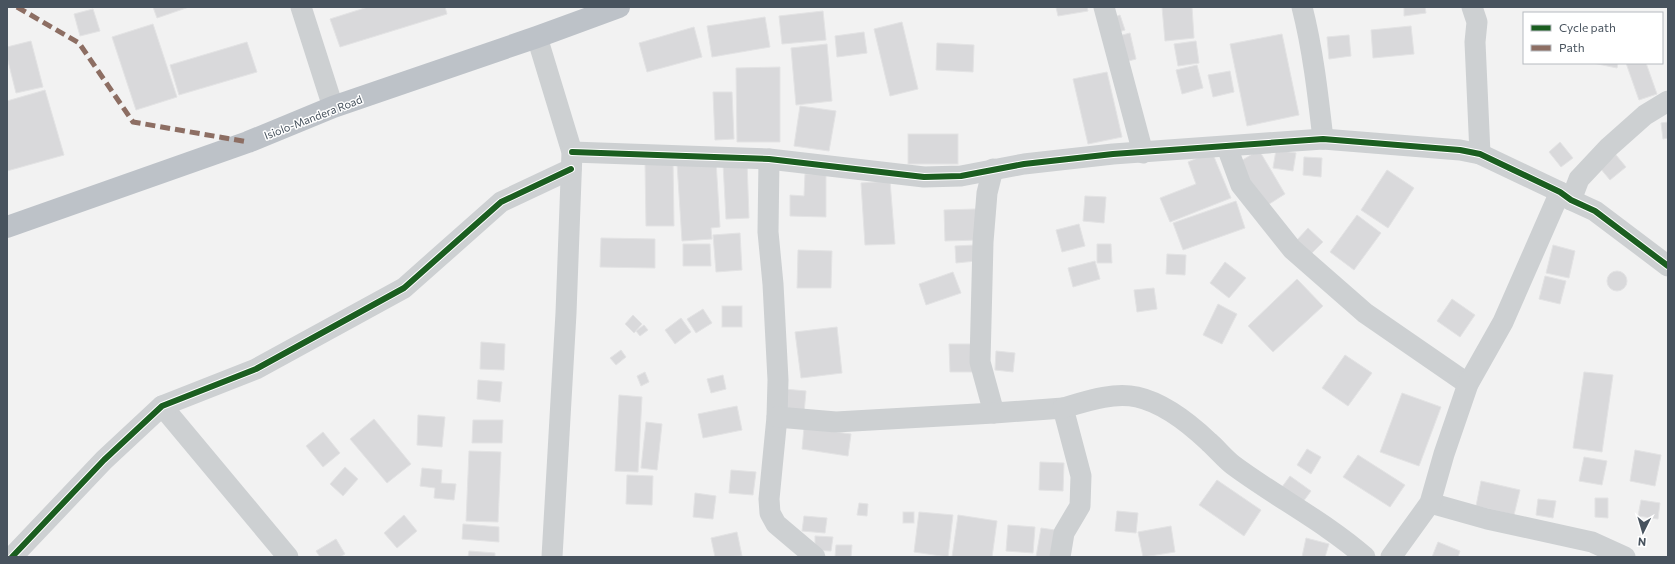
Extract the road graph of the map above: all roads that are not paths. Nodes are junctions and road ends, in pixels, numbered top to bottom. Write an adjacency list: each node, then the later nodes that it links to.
1 (301, 7): 8 (street)
2 (1104, 7): 11 (street)
3 (1302, 7): 9 (street)
4 (1472, 7): 12 (street)
5 (609, 9): 6 (highway, Isiolo-Mandera Road)
6 (537, 37): 8 (highway, Isiolo-Mandera Road); 14 (street)
7 (1668, 101): 16 (street)
8 (334, 107): 17 (highway, Isiolo-Mandera Road)
9 (1323, 140): 10 (street); 12 (street)
10 (1227, 147): 11 (street); 19 (street)
11 (1143, 153): 15 (street)
12 (1480, 154): 16 (street)
13 (769, 159): 14 (street); 15 (street); 23 (street)
14 (572, 160): 20 (street); 27 (street)
15 (993, 169): 22 (street)
16 (1566, 196): 18 (street); 19 (street)
17 (7, 227)
18 (1668, 266)
19 (1468, 384): 24 (street)
20 (162, 406): 25 (street); 26 (street)
21 (1063, 408): 22 (street); 29 (street); 30 (street)
22 (994, 413): 23 (street)
23 (777, 417): 28 (street)
24 (1430, 503): 31 (street); 32 (street)
25 (12, 557)
26 (288, 557)
27 (552, 557)
28 (815, 557)
29 (1060, 557)
30 (1365, 557)
31 (1391, 557)
32 (1625, 557)

